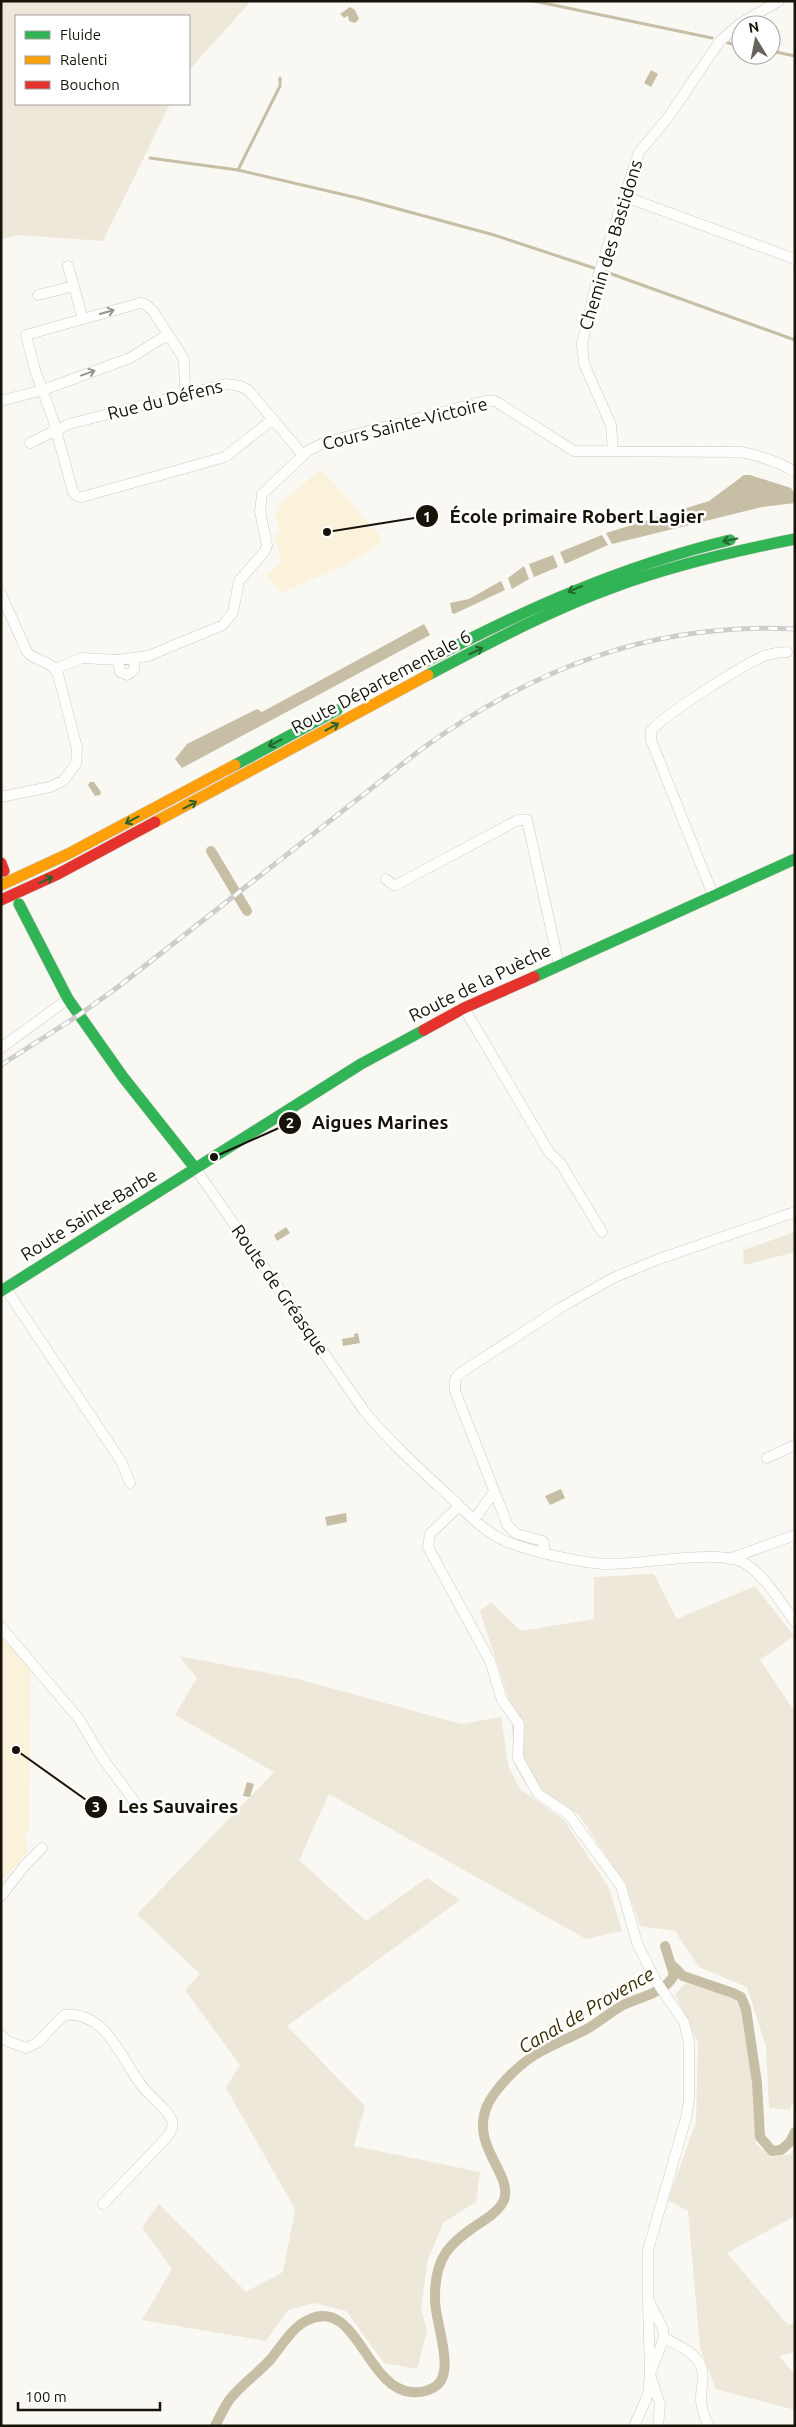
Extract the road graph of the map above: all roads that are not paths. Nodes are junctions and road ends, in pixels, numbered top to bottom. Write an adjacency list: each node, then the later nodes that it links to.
1 (779, 1): 2 (street, Chemin des Bastidons)
2 (626, 197): 3 (street); 15 (street, Chemin des Bastidons)
3 (795, 259)
4 (68, 266): 5 (street)
5 (74, 286): 6 (street); 7 (street)
6 (38, 295)
7 (83, 319): 8 (street, one-way to 8); 9 (street)
8 (167, 335): 9 (street, one-way to 8); 10 (street)
9 (42, 390): 11 (street); 13 (street)
10 (185, 393): 12 (street, Rue du Défens); 13 (street, Rue du Défens)
11 (1, 401)
12 (273, 419): 13 (street); 16 (street, Rue du Défens)
13 (56, 430): 14 (street, Rue du Défens)
14 (30, 443)
15 (613, 451): 16 (street, Cours Sainte-Victoire); 17 (street, Cours Sainte-Victoire)
16 (303, 455): 22 (street, Cours Sainte-Victoire)
17 (795, 472)
18 (743, 537): 24 (main road, Route Départementale 6, one-way to 24)
19 (795, 539): 32 (main road, Route Départementale 6, one-way to 19)
20 (1, 594): 25 (street)
21 (786, 652): 31 (street)
22 (136, 658): 23 (street, Cours Sainte-Victoire); 23 (street)
23 (118, 660): 25 (street, Cours Sainte-Victoire)
24 (418, 666)
25 (55, 669): 27 (street)
26 (348, 704): 30 (main road, Route Départementale 6, one-way to 30)
27 (1, 797)
28 (795, 859): 31 (main road, Route de la Puèche)
29 (386, 879): 34 (street)
30 (1, 885)
31 (714, 895): 34 (main road, Route de la Puèche)
32 (1, 900)
33 (19, 904): 35 (main road)
34 (559, 964): 36 (main road, Route de la Puèche)
35 (68, 999): 37 (street); 38 (main road)
36 (464, 1008): 38 (main road, Route de la Puèche); 40 (street)
37 (1, 1048)
38 (195, 1168): 41 (main road, Route Sainte-Barbe); 46 (street, Route de Gréasque)
39 (795, 1212): 45 (street)
40 (602, 1232)
41 (3, 1290): 44 (street)
42 (795, 1445): 43 (street)
43 (768, 1458)
44 (130, 1483)
45 (494, 1492): 47 (street); 49 (street)
46 (460, 1506): 47 (street, Route de Gréasque); 58 (street)
47 (474, 1520): 49 (street, Route de Gréasque)
48 (795, 1534): 50 (street)
49 (545, 1552): 50 (street, Route de Gréasque)
50 (729, 1558): 51 (street)
51 (795, 1622)
52 (1, 1627): 53 (street)
53 (135, 1802)
54 (42, 1848): 55 (street)
55 (1, 1896)
56 (2, 2036): 57 (street)
57 (103, 2204)
58 (648, 2299): 59 (street); 60 (street)
59 (664, 2338): 60 (street); 63 (street)
60 (650, 2374): 61 (street); 62 (street)
61 (634, 2426)
62 (658, 2426)
63 (709, 2426)

